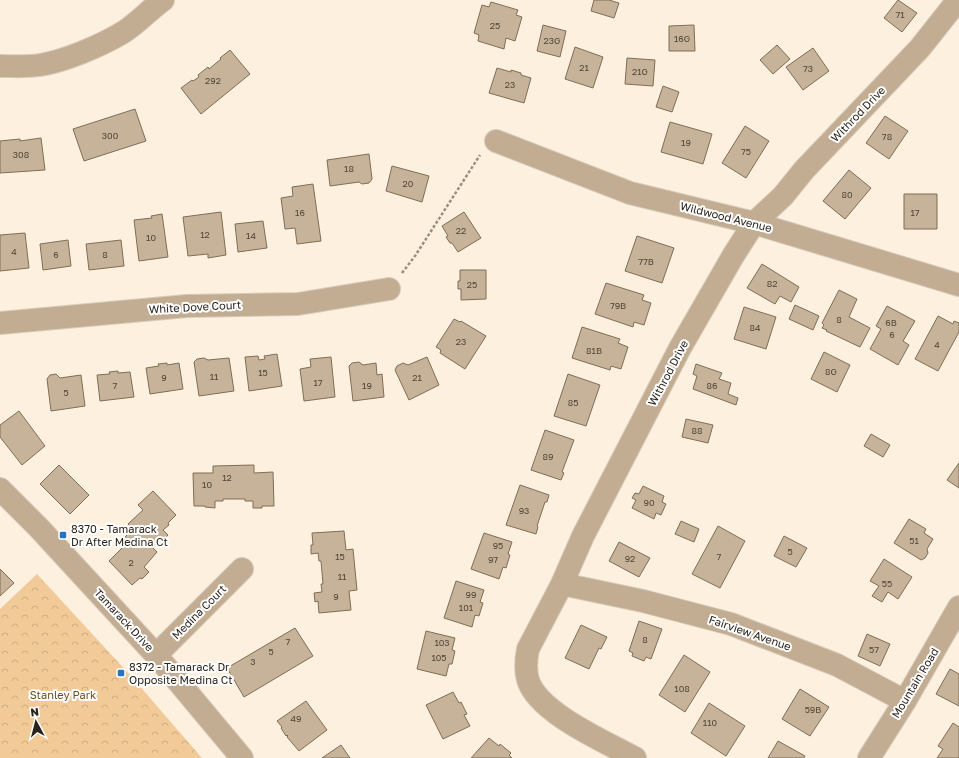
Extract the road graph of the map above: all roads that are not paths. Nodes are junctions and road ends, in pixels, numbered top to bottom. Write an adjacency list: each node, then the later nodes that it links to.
1 (163, 0): 3 (street)
2 (958, 0): 5 (street, Withrod Drive)
3 (0, 66)
4 (496, 141): 5 (street, Wildwood Avenue)
5 (754, 223): 6 (street, Wildwood Avenue); 11 (street, Withrod Drive)
6 (959, 284)
7 (389, 289): 8 (street, White Dove Court)
8 (0, 323)
9 (0, 489): 13 (street, Tamarack Drive)
10 (242, 569): 13 (street, Medina Court)
11 (562, 584): 14 (street, Fairview Avenue); 16 (street, Withrod Drive)
12 (959, 607): 14 (street, Mountain Road)
13 (156, 654): 15 (street, Tamarack Drive)
14 (904, 701): 17 (street, Mountain Road)
15 (242, 758)
16 (635, 758)
17 (869, 758)

